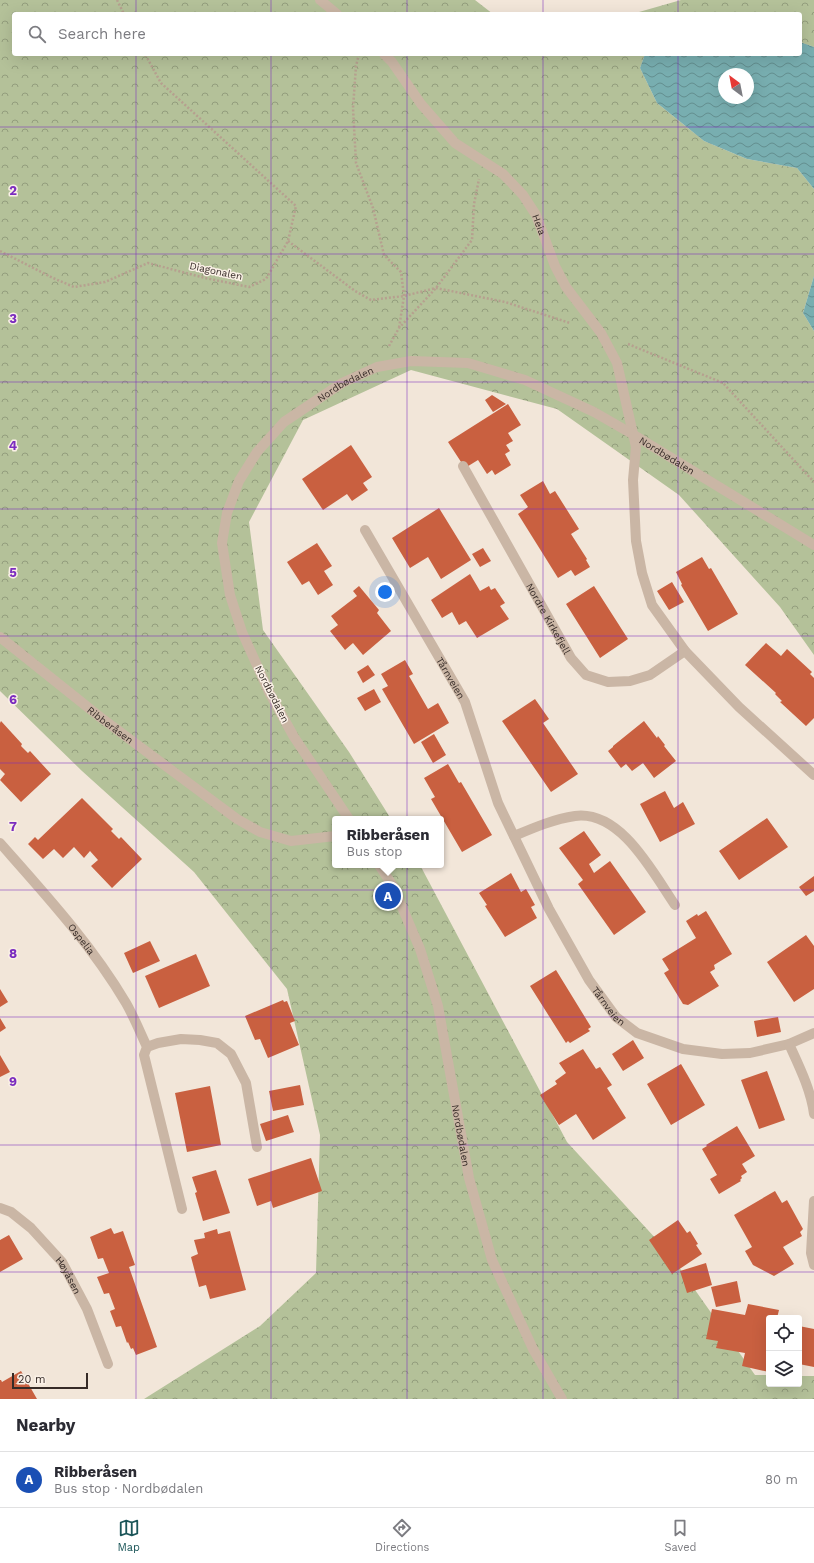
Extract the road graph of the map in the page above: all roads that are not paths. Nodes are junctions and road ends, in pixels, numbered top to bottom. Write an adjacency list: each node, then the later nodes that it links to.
1 (320, 0): 2 (street)
2 (335, 12)
3 (386, 56): 4 (street, Heia)
4 (634, 435): 7 (street, Nordbødalen); 9 (street); 11 (street, Nordbødalen)
5 (463, 466): 9 (street, Nordre Kirkefjell)
6 (366, 530): 13 (street, Tårnveien)
7 (814, 545)
8 (0, 637): 12 (street, Ribberåsen)
9 (684, 651): 10 (street)
10 (814, 775)
11 (347, 816)
12 (332, 836)
13 (514, 836): 16 (street); 18 (street, Tårnveien)
14 (0, 843): 19 (street, Ospelia)
15 (381, 868): 27 (street, Nordbødalen)
16 (675, 905)
17 (814, 1033): 18 (street, Tårnveien)
18 (789, 1044): 20 (street)
19 (147, 1047): 21 (street); 24 (street, Ospelia)
20 (814, 1114)
21 (257, 1147)
22 (814, 1201): 25 (street)
23 (0, 1208): 26 (street, Høyåsen)
24 (182, 1209)
25 (814, 1265)
26 (108, 1364)
27 (562, 1399)

